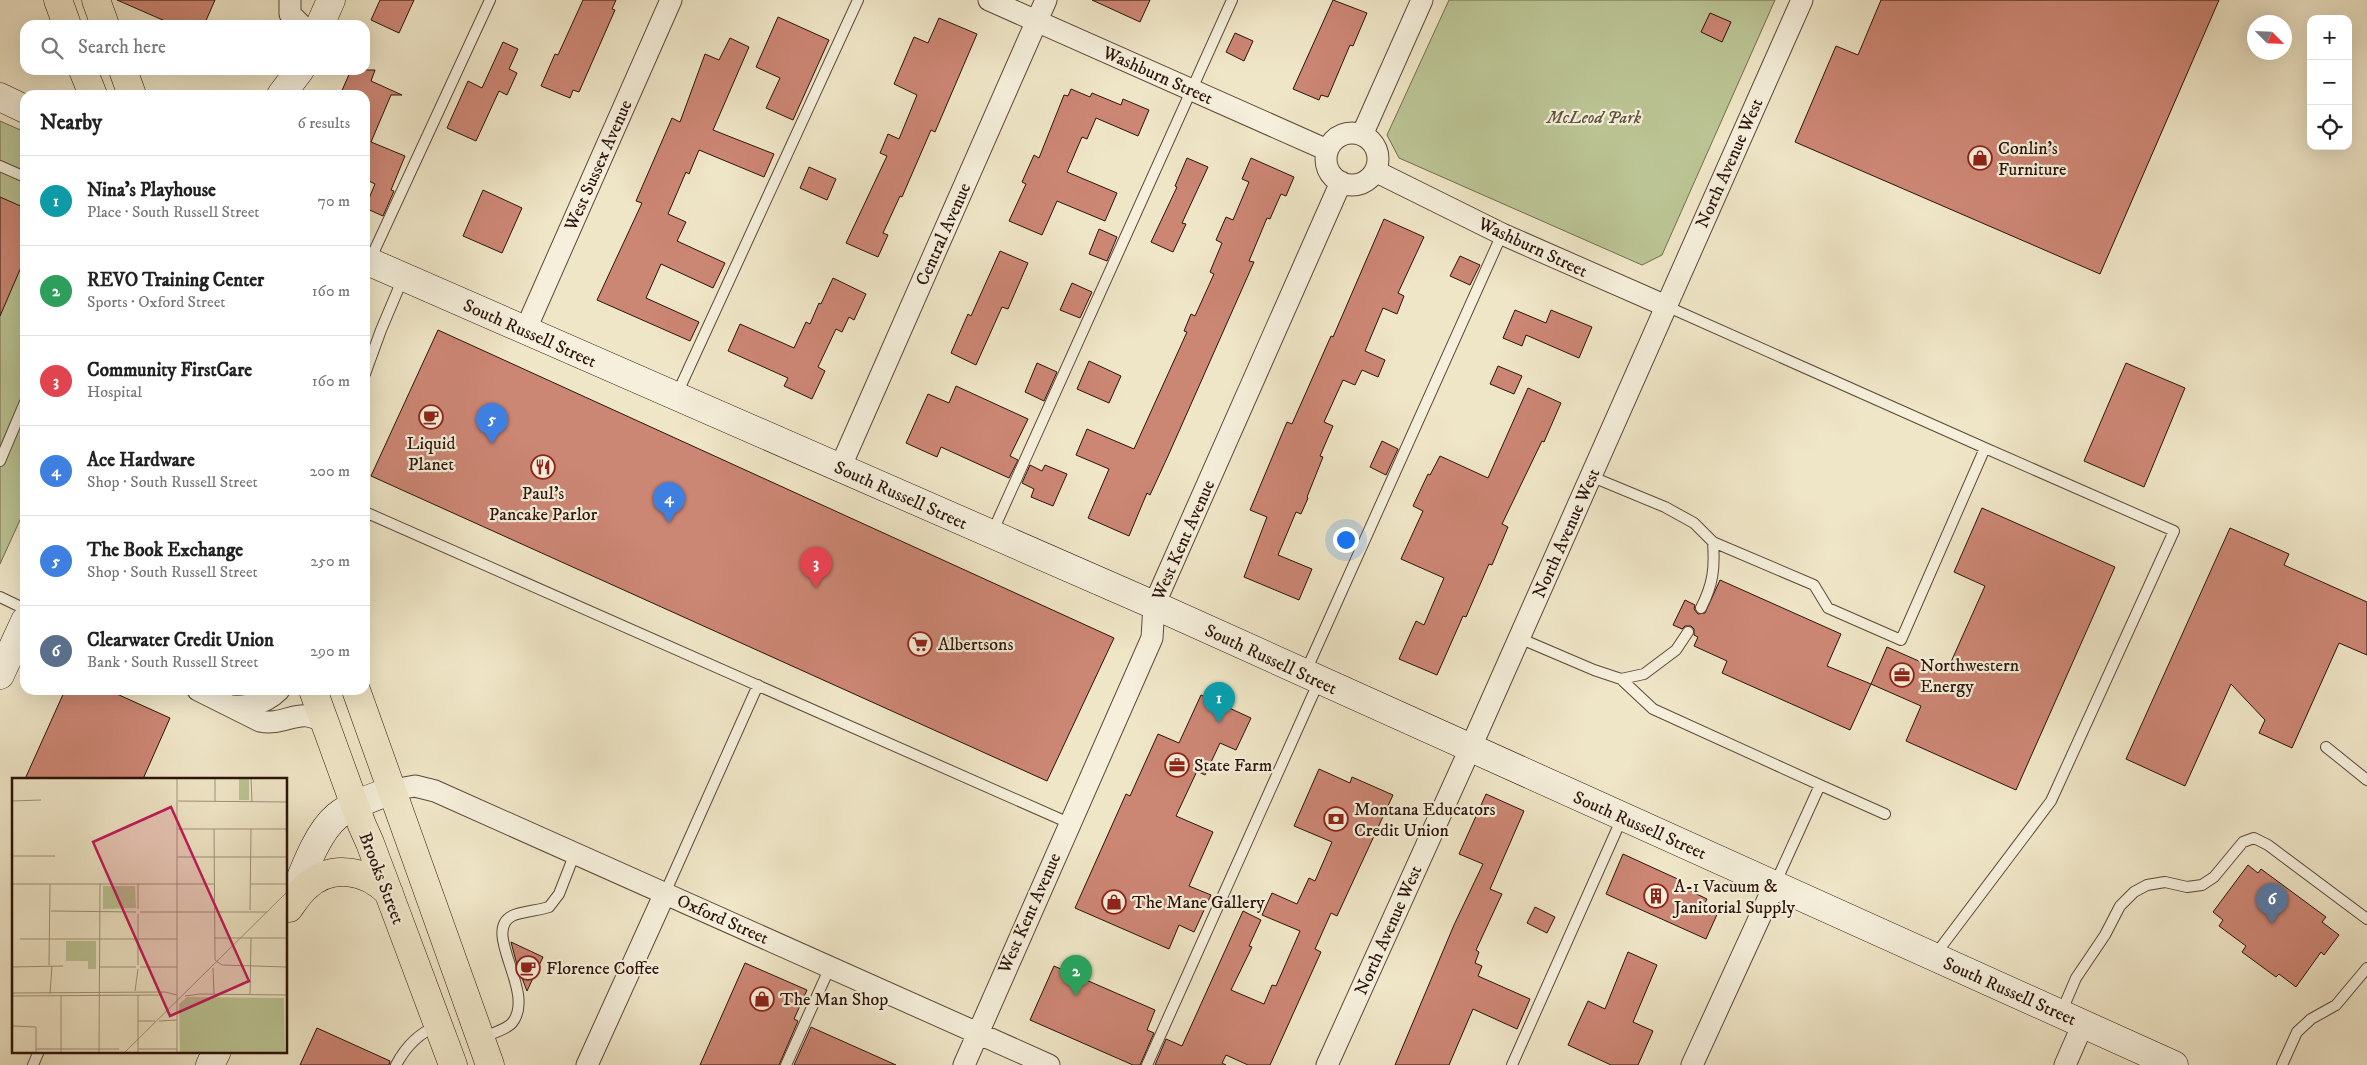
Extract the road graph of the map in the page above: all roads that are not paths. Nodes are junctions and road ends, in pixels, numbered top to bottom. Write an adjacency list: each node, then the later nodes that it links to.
1 (58, 0): 12 (highway)
2 (290, 0): 13 (street)
3 (331, 0): 14 (main road)
4 (490, 0): 32 (lane)
5 (671, 0): 36 (street, West Sussex Avenue)
6 (858, 0): 38 (lane)
7 (989, 0): 15 (street, Washburn Street)
8 (1046, 0): 15 (street, Central Avenue)
9 (1232, 0): 19 (lane)
10 (1422, 0): 25 (street)
11 (1802, 0): 35 (street, North Avenue West)
12 (65, 20)
13 (296, 20)
14 (322, 20)
15 (1036, 22): 19 (street, Washburn Street); 42 (street, Central Avenue)
16 (85, 75): 20 (highway)
17 (125, 75): 21 (highway)
18 (296, 75): 22 (main road)
19 (1191, 89): 26 (street, Washburn Street); 45 (lane)
20 (91, 90)
21 (130, 90)
22 (285, 90)
23 (0, 97): 24 (main road)
24 (20, 107)
25 (1362, 135): 26 (street); 28 (street)
26 (1327, 150): 30 (street)
27 (0, 166): 29 (lane)
28 (1375, 171): 30 (street); 31 (street, Washburn Street)
29 (20, 175)
30 (1341, 182): 48 (street, West Kent Avenue)
31 (1502, 234): 35 (street, Washburn Street); 55 (lane)
32 (370, 255)
33 (370, 262): 34 (main road, South Russell Street)
34 (404, 278): 36 (main road, South Russell Street); 37 (lane)
35 (1666, 306): 40 (lane); 43 (street, North Avenue West)
36 (525, 331): 38 (main road, South Russell Street)
37 (370, 362)
38 (676, 397): 42 (main road, South Russell Street)
39 (20, 414): 41 (lane)
40 (1986, 448): 46 (lane); 79 (lane)
41 (0, 461)
42 (840, 468): 45 (main road, South Russell Street)
43 (1590, 476): 46 (lane); 53 (street, North Avenue West)
44 (370, 514): 57 (lane)
45 (991, 534): 48 (main road, South Russell Street)
46 (1713, 542): 50 (lane)
47 (0, 597): 49 (lane)
48 (1154, 605): 55 (main road, South Russell Street); 72 (street, West Kent Avenue)
49 (20, 607)
50 (1701, 608)
51 (20, 631): 54 (main road)
52 (1688, 632): 56 (lane)
53 (1519, 638): 56 (lane); 65 (street, North Avenue West)
54 (0, 675)
55 (1312, 677): 65 (main road, South Russell Street); 97 (lane)
56 (1621, 679): 67 (lane)
57 (758, 686): 72 (lane); 76 (lane)
58 (209, 695): 62 (street)
59 (273, 695): 62 (street)
60 (315, 695): 63 (highway, Brooks Street)
61 (358, 695): 68 (highway)
62 (232, 706): 63 (street)
63 (328, 726): 69 (highway, Brooks Street)
64 (2326, 747): 66 (lane)
65 (1470, 750): 71 (main road, South Russell Street); 98 (street, North Avenue West)
66 (2367, 780)
67 (1820, 785): 70 (lane); 74 (lane)
68 (393, 790): 69 (main road); 73 (street, Oxford Street); 85 (highway)
69 (356, 806): 75 (highway, Brooks Street); 77 (main road)
70 (1885, 814)
71 (1622, 818): 74 (main road, South Russell Street); 99 (lane)
72 (1069, 823): 84 (street, West Kent Avenue)
73 (575, 853): 76 (street, Oxford Street); 85 (lane)
74 (1775, 884): 79 (main road, South Russell Street); 100 (street)
75 (389, 893): 77 (highway); 83 (highway, Brooks Street)
76 (665, 893): 80 (street, Oxford Street); 93 (street)
77 (288, 910)
78 (2367, 919): 82 (lane)
79 (1934, 956): 82 (main road, South Russell Street)
80 (830, 967): 84 (street, Oxford Street); 94 (lane)
81 (2367, 968): 103 (lane)
82 (2072, 1019): 101 (street); 102 (main road, South Russell Street)
83 (438, 1026): 90 (lane); 91 (highway, Brooks Street)
84 (978, 1033): 95 (street, West Kent Avenue); 96 (street, Oxford Street)
85 (481, 1038): 92 (highway)
86 (39, 1052): 88 (lane)
87 (216, 1052): 89 (main road)
88 (33, 1065)
89 (210, 1065)
90 (396, 1065)
91 (453, 1065)
92 (490, 1065)
93 (587, 1065)
94 (786, 1065)
95 (964, 1065)
96 (1049, 1065)
97 (1147, 1065)
98 (1327, 1065)
99 (1512, 1065)
100 (1692, 1065)
101 (2065, 1065)
102 (2174, 1065)
103 (2282, 1065)

